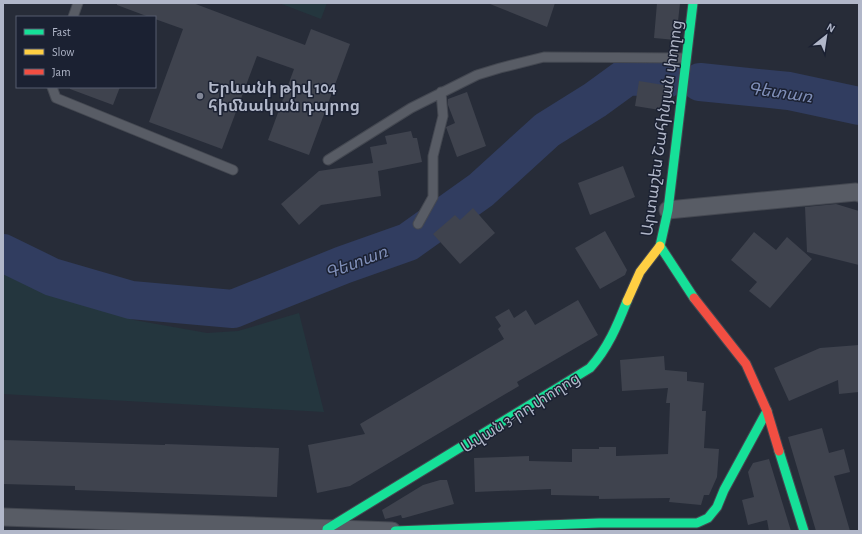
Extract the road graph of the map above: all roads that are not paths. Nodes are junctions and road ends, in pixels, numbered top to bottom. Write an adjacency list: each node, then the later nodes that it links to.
1 (78, 3): 3 (lane)
2 (693, 3): 4 (street, Արտաշես Շահինյան փողոց)
3 (73, 16)
4 (686, 58): 6 (lane); 10 (street, Արտաշես Շահինյան փողոց)
5 (52, 88): 8 (lane)
6 (441, 92): 7 (lane); 11 (lane)
7 (328, 160)
8 (233, 170)
9 (859, 193): 10 (street)
10 (668, 210): 12 (street, Արտաշես Շահինյան փողոց)
11 (418, 224)
12 (660, 246): 13 (street, Արտաշես Շահինյան փողոց); 17 (street, Ավան 3-րդ փողոց)
13 (767, 411): 16 (street); 19 (street, Արտաշես Շահինյան փողոց)
14 (3, 517): 15 (street)
15 (73, 525): 17 (street)
16 (599, 527): 18 (street)
17 (327, 530): 18 (street)
18 (393, 531)
19 (804, 531)

